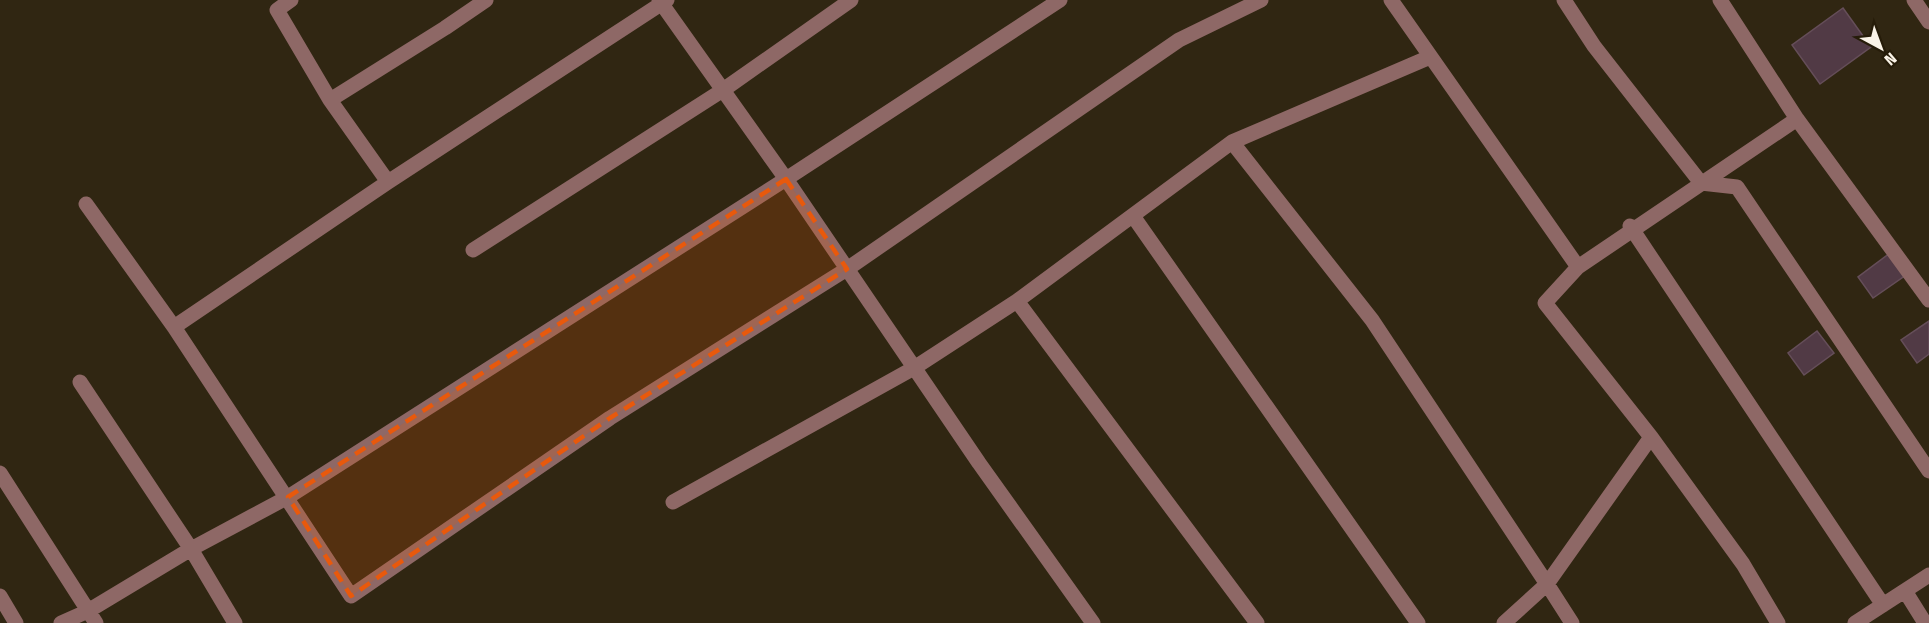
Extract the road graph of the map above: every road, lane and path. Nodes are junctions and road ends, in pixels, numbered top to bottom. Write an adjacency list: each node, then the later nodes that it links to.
1 (291, 0): 14 (street)
2 (486, 0): 14 (street)
3 (851, 0): 13 (street)
4 (1060, 0): 17 (street)
5 (1261, 0): 25 (street)
6 (1391, 0): 12 (street)
7 (1564, 0): 19 (street)
8 (1720, 0): 15 (street)
9 (1914, 0): 11 (street)
10 (663, 1): 13 (street); 18 (street)
11 (1929, 22)
12 (1430, 57): 16 (street); 24 (street)
13 (723, 90): 17 (street); 23 (street)
14 (330, 100): 18 (street)
15 (1797, 119): 19 (street); 26 (street)
16 (1232, 142): 21 (street); 38 (street)
17 (786, 179): 25 (street); 34 (street)
18 (388, 182): 28 (street)
19 (1701, 183): 22 (street); 32 (street)
20 (86, 204): 28 (street)
21 (1133, 216): 27 (street); 48 (street)
22 (1631, 228): 24 (street); 41 (street)
23 (473, 250)
24 (1578, 267): 31 (street)
25 (847, 269): 29 (street); 34 (street)
26 (1929, 300)
27 (1017, 301): 29 (street); 47 (street)
28 (174, 327): 34 (street)
29 (914, 368): 35 (street); 46 (street)
30 (80, 382): 36 (street)
31 (1651, 437): 38 (street); 51 (street)
32 (1929, 471)
33 (0, 473): 42 (street)
34 (288, 497): 36 (street)
35 (673, 502)
36 (191, 549): 42 (street); 45 (street)
37 (1929, 575): 39 (street)
38 (1547, 584): 49 (street); 50 (street)
39 (1905, 591): 41 (street); 53 (street)
40 (0, 596): 43 (street)
41 (1883, 605): 52 (street)
42 (92, 617): 44 (street)
43 (16, 623)
44 (61, 623)
45 (235, 623)
46 (1094, 623)
47 (1257, 623)
48 (1418, 623)
49 (1504, 623)
50 (1572, 623)
51 (1778, 623)
52 (1855, 623)
53 (1925, 623)

